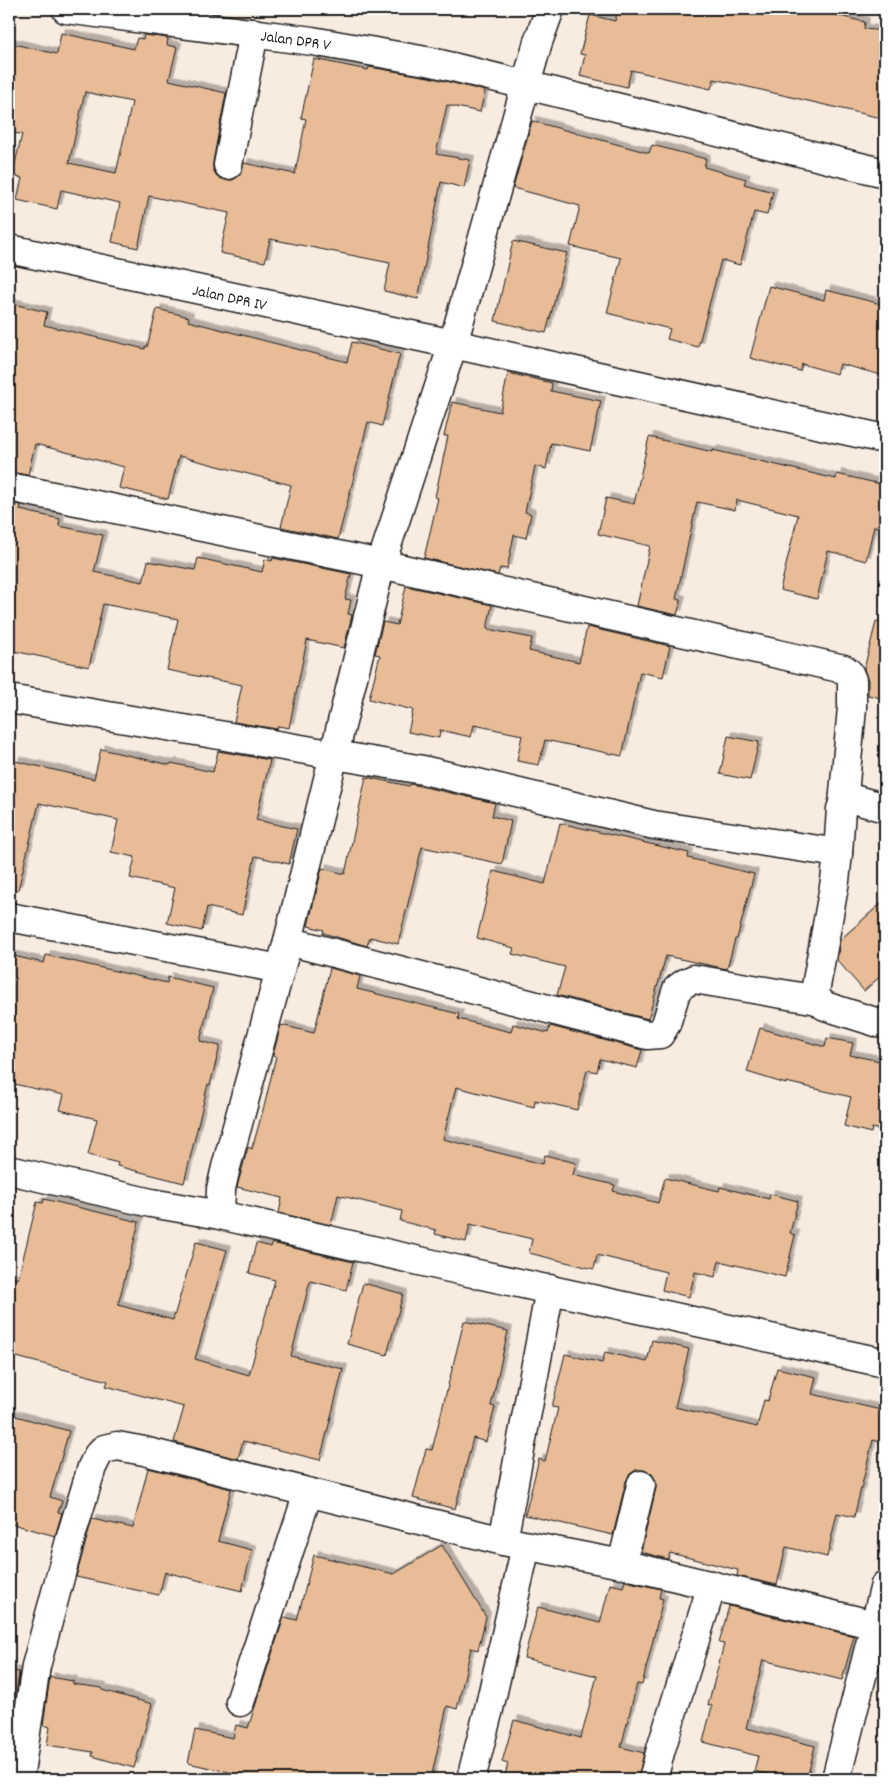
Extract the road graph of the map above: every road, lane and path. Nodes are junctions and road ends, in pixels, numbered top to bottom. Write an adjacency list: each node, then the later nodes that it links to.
1 (66, 9): 3 (street, Jalan DPR V)
2 (550, 9): 4 (street)
3 (254, 33): 4 (street, Jalan DPR V); 5 (street)
4 (525, 85): 6 (street, Jalan DPR V); 8 (street)
5 (228, 165)
6 (885, 173)
7 (9, 249): 8 (street, Jalan DPR IV)
8 (453, 344): 9 (street, Jalan DPR IV); 11 (street)
9 (885, 439)
10 (9, 487): 11 (street)
11 (381, 564): 13 (street); 14 (street)
12 (9, 699): 13 (street)
13 (334, 756): 16 (street); 18 (street)
14 (843, 804): 15 (street); 16 (street)
15 (885, 808)
16 (838, 853): 20 (street)
17 (9, 917): 19 (street)
18 (288, 941): 19 (street); 20 (street)
19 (280, 969): 23 (street)
20 (818, 1000): 21 (street)
21 (885, 1025)
22 (9, 1170): 23 (street)
23 (220, 1215): 24 (street)
24 (550, 1289): 25 (street); 28 (street)
25 (885, 1363)
26 (641, 1484): 29 (street)
27 (308, 1493): 28 (street); 33 (street); 34 (street)
28 (515, 1544): 29 (street); 35 (street)
29 (622, 1564): 30 (street)
30 (712, 1585): 32 (street); 36 (street)
31 (885, 1585): 32 (street)
32 (875, 1625): 37 (street)
33 (240, 1702)
34 (19, 1779)
35 (471, 1779)
36 (654, 1779)
37 (836, 1779)

